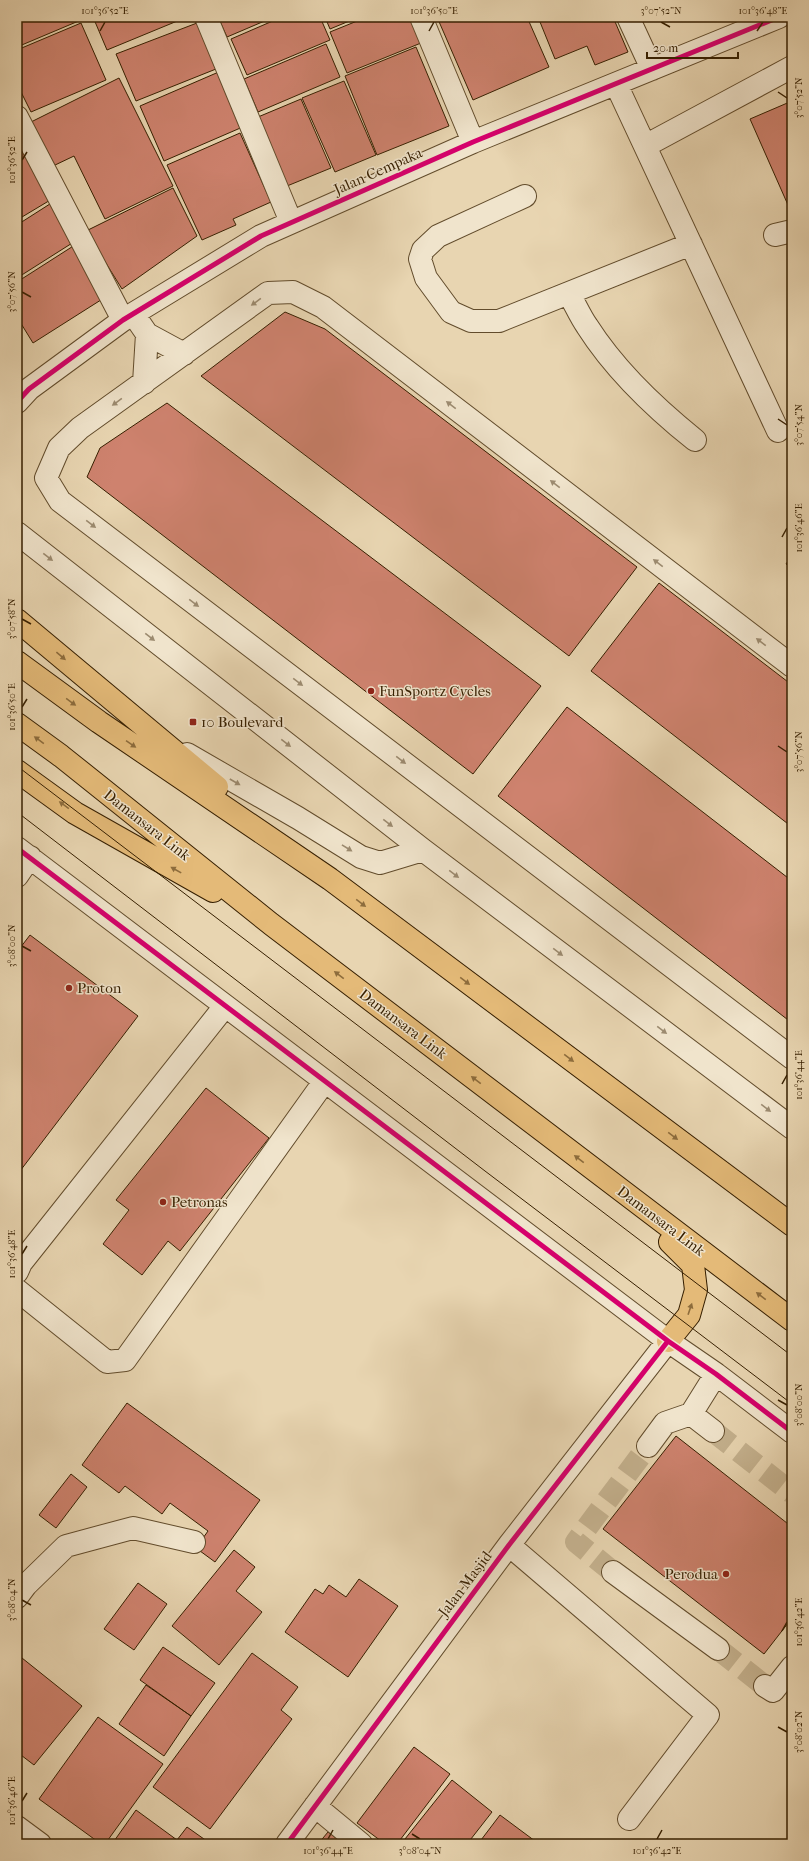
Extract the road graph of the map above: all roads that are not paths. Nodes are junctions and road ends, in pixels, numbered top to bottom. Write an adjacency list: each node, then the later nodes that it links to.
1 (206, 17): 12 (street)
2 (421, 17): 9 (street)
3 (628, 17): 6 (street)
4 (779, 17): 6 (street, Jalan Cempaka)
5 (792, 67): 10 (street)
6 (652, 69): 7 (street, Jalan Cempaka)
7 (616, 84): 9 (street, Jalan Cempaka); 10 (street)
8 (17, 117): 15 (street)
9 (473, 142): 12 (street, Jalan Cempaka)
10 (645, 146): 13 (street)
11 (525, 196): 14 (street)
12 (292, 222): 15 (street, Jalan Cempaka)
13 (691, 244): 14 (street); 20 (street)
14 (569, 294): 21 (street)
15 (129, 317): 16 (street); 19 (street, Jalan Cempaka)
16 (147, 334): 17 (street); 18 (street)
17 (184, 354): 18 (street); 25 (street, one-way to 17)
18 (144, 383): 35 (street, one-way to 35)
19 (17, 402)
20 (778, 431)
21 (695, 440)
22 (17, 534): 29 (street, one-way to 29)
23 (22, 622): 27 (highway, one-way to 27)
24 (17, 662): 32 (highway, one-way to 32)
25 (792, 666)
26 (17, 724): 33 (highway, Damansara Link, one-way to 26)
27 (153, 735): 29 (street, one-way to 29); 32 (highway)
28 (17, 770): 33 (highway, one-way to 28)
29 (423, 850): 37 (street, one-way to 37)
30 (24, 853): 31 (street); 34 (street)
31 (17, 876)
32 (330, 879): 39 (highway, one-way to 39)
33 (271, 924): 38 (highway, Damansara Link, one-way to 33)
34 (225, 1006): 36 (street); 40 (street)
35 (792, 1058)
36 (324, 1082): 41 (street); 43 (street)
37 (792, 1128)
38 (598, 1174): 42 (highway, Damansara Link, one-way to 38); 43 (highway, one-way to 38)
39 (792, 1225)
40 (17, 1272)
41 (17, 1290)
42 (792, 1320)
43 (668, 1341): 44 (street); 50 (street, Jalan Masjid)
44 (716, 1374): 45 (street); 47 (street)
45 (691, 1414): 46 (street); 48 (street)
46 (713, 1431)
47 (792, 1432)
48 (648, 1446)
49 (194, 1542): 52 (street)
50 (509, 1545): 56 (street, Jalan Masjid); 57 (street)
51 (613, 1572): 53 (street)
52 (17, 1597)
53 (718, 1649)
54 (792, 1666): 55 (street)
55 (765, 1686)
56 (315, 1806): 60 (street, Jalan Masjid); 61 (street)
57 (629, 1819)
58 (17, 1826): 59 (street)
59 (40, 1844)
60 (287, 1844)
61 (362, 1844)

